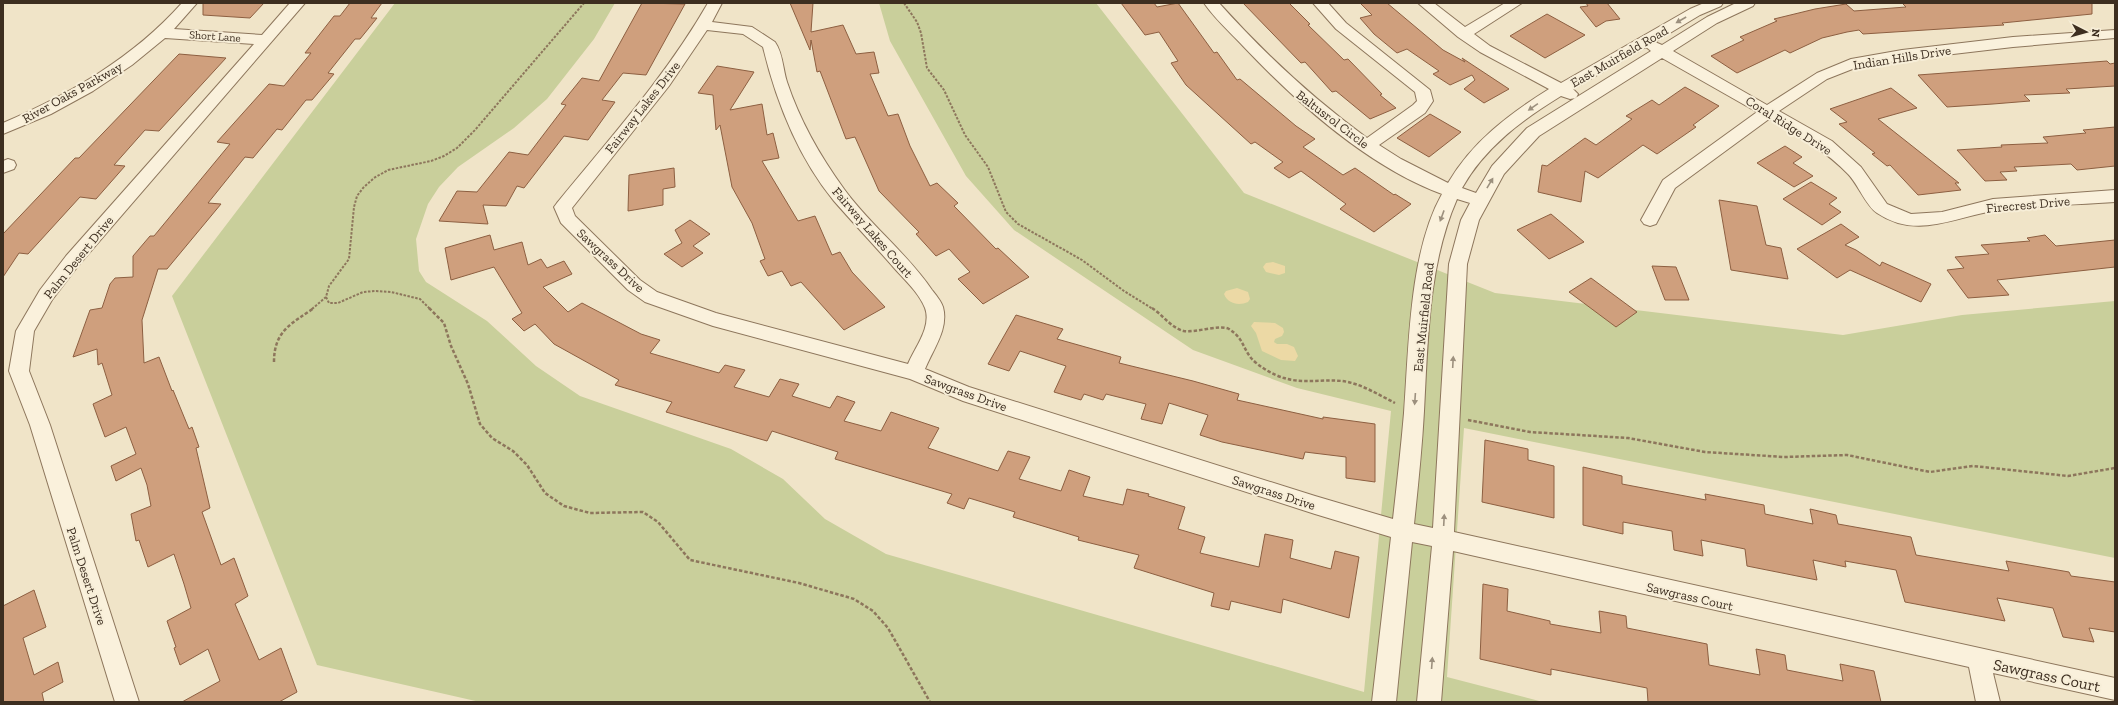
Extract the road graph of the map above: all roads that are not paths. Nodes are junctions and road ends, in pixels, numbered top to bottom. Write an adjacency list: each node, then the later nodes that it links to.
1 (190, 3): 11 (street, River Oaks Parkway)
2 (298, 3): 14 (street, Palm Desert Drive)
3 (714, 3): 10 (street, Fairway Lakes Drive)
4 (1211, 3): 21 (street, Baltusrol Circle)
5 (1320, 3): 21 (street)
6 (1424, 3): 12 (street)
7 (1515, 3): 12 (street)
8 (1716, 3): 15 (street, East Muirfield Road, one-way to 15)
9 (1748, 3): 16 (street, East Muirfield Road)
10 (703, 25): 25 (street, Fairway Lakes Drive); 28 (street, Fairway Lakes Court)
11 (163, 32): 14 (street, Short Lane); 20 (street, River Oaks Parkway)
12 (1463, 34): 17 (street)
13 (2115, 34): 19 (street, Indian Hills Drive)
14 (267, 40): 33 (street, Palm Desert Drive)
15 (1645, 41): 16 (street, Coral Ridge Drive); 17 (street, East Muirfield Road)
16 (1662, 50): 18 (street, East Muirfield Road); 19 (street, Coral Ridge Drive)
17 (1561, 89): 18 (street); 22 (street, East Muirfield Road, one-way to 22)
18 (1582, 100): 24 (street, East Muirfield Road, one-way to 18)
19 (1769, 111): 26 (street, Coral Ridge Drive); 27 (street, Indian Hills Drive)
20 (3, 129)
21 (1368, 146): 22 (street, Baltusrol Circle)
22 (1453, 191): 24 (street, Baltusrol Circle); 29 (street, East Muirfield Road, one-way to 29)
23 (2115, 196): 26 (street, Firecrest Drive)
24 (1480, 200): 30 (street, East Muirfield Road, one-way to 24)
25 (563, 206): 28 (street, Sawgrass Drive)
26 (1942, 218)
27 (1650, 220)
28 (914, 373): 29 (street, Sawgrass Drive)
29 (1401, 530): 30 (street, Sawgrass Court); 34 (street, East Muirfield Road)
30 (1443, 540): 31 (street, Sawgrass Court); 35 (street, East Muirfield Road, one-way to 30)
31 (1979, 660): 32 (street, Sawgrass Court); 36 (street, Sawgrass Court)
32 (2115, 689)
33 (127, 702)
34 (1384, 702)
35 (1429, 702)
36 (1988, 702)

